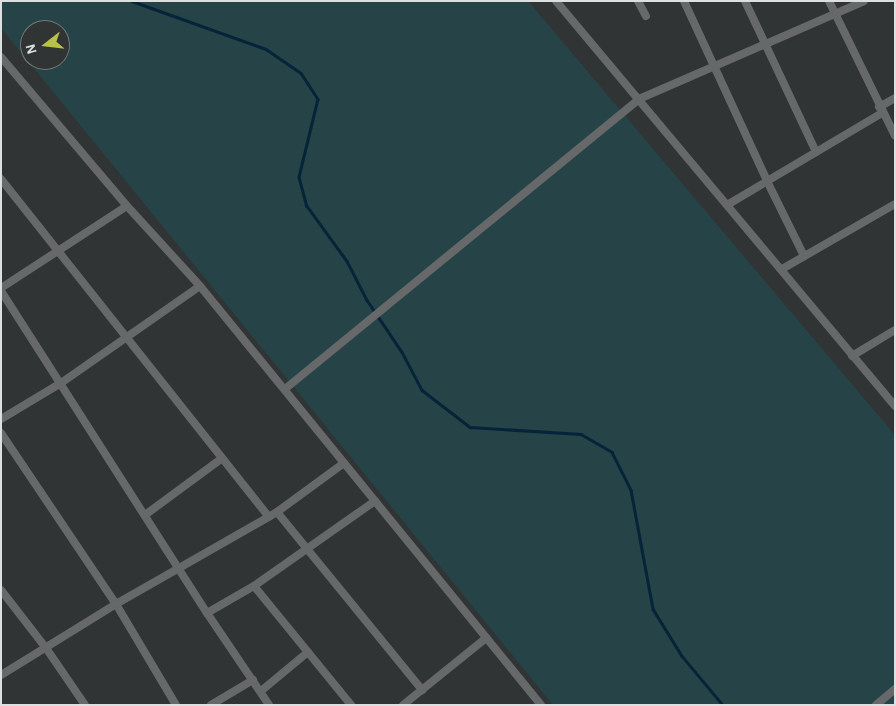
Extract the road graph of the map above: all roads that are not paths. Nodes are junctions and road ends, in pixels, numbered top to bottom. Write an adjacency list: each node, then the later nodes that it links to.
1 (556, 1): 13 (street)
2 (638, 1): 8 (street)
3 (684, 1): 11 (street)
4 (745, 1): 9 (street)
5 (828, 1): 7 (street)
6 (864, 1): 7 (street)
7 (835, 15): 9 (street); 14 (street)
8 (646, 16)
9 (764, 43): 11 (street); 16 (street)
10 (1, 57): 21 (street)
11 (715, 65): 13 (street); 18 (street)
12 (895, 98): 14 (street)
13 (639, 99): 20 (street); 31 (street)
14 (880, 110): 15 (street); 16 (street)
15 (895, 136)
16 (816, 152): 18 (street)
17 (1, 179): 22 (street)
18 (767, 181): 20 (street); 23 (street)
19 (895, 204): 23 (street)
20 (727, 205): 24 (street)
21 (127, 206): 22 (street); 25 (street)
22 (60, 252): 26 (street); 28 (street)
23 (804, 256): 24 (street)
24 (782, 269): 29 (street)
25 (200, 286): 28 (street); 31 (street)
26 (1, 290): 30 (street)
27 (895, 330): 29 (street)
28 (128, 338): 30 (street); 35 (street)
29 (852, 356): 32 (street)
30 (61, 383): 33 (street); 39 (street)
31 (285, 389): 36 (street)
32 (895, 405)
33 (1, 419)
34 (1, 433): 45 (street)
35 (221, 459): 39 (street); 40 (street)
36 (344, 463): 37 (street); 38 (street)
37 (374, 501): 41 (street); 47 (street)
38 (277, 512): 40 (street); 41 (street)
39 (145, 515): 42 (street)
40 (269, 517): 42 (street)
41 (308, 549): 43 (street); 52 (street)
42 (180, 568): 45 (street); 46 (street)
43 (254, 586): 46 (street); 49 (street)
44 (1, 590): 48 (street)
45 (116, 604): 48 (street); 57 (street)
46 (207, 613): 51 (street)
47 (486, 638): 52 (street); 55 (street)
48 (46, 648): 50 (street); 56 (street)
49 (308, 652): 54 (street); 60 (street)
50 (1, 675)
51 (253, 680): 54 (street); 58 (street)
52 (422, 690): 61 (street)
53 (895, 690): 62 (street)
54 (261, 691): 59 (street)
55 (537, 704)
56 (85, 705)
57 (176, 705)
58 (211, 705)
59 (269, 705)
60 (351, 705)
61 (403, 705)
62 (876, 705)

